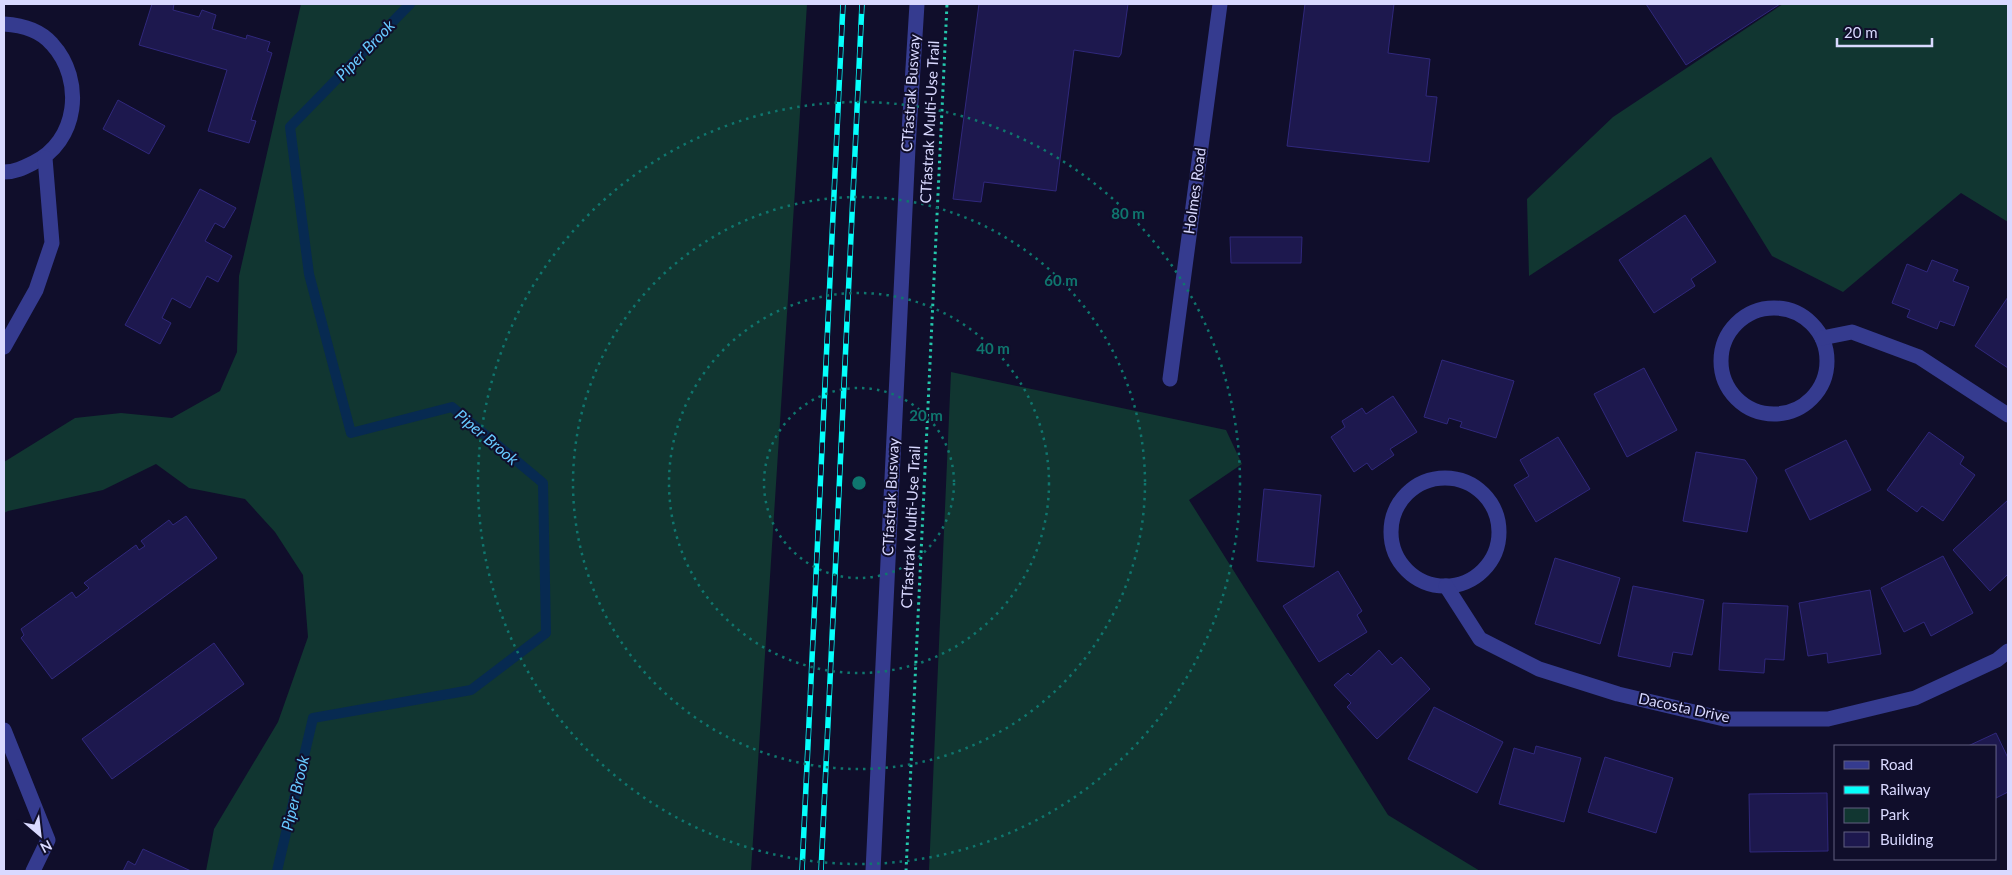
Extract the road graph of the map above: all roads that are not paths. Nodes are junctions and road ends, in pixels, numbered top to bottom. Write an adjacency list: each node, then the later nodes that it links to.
1 (917, 4): 14 (street, CTfastrak Busway)
2 (1220, 4): 8 (street, Holmes Road)
3 (4, 24): 4 (street)
4 (45, 158): 5 (street); 7 (street)
5 (4, 172)
6 (1822, 338): 6 (street); 9 (street)
7 (4, 348)
8 (1170, 379)
9 (2008, 415)
10 (1446, 586): 10 (street); 11 (street, Dacosta Drive)
11 (2008, 651)
12 (4, 730): 13 (street)
13 (33, 871)
14 (873, 871)

